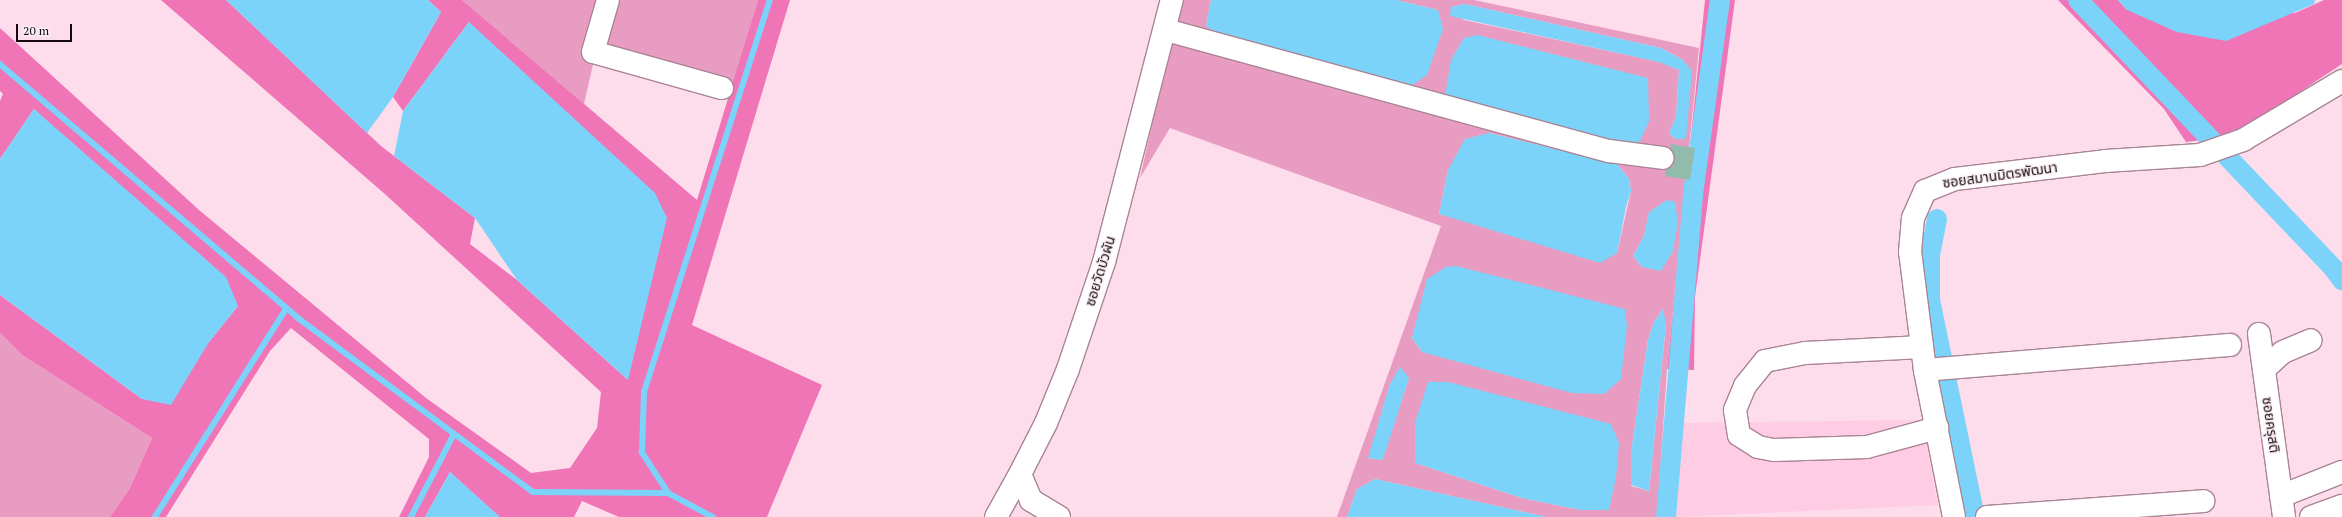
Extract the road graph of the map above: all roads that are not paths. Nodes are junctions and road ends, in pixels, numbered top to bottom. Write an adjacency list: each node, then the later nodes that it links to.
1 (608, 0): 5 (street)
2 (1172, 0): 3 (street, ซอยวัดบัวผัน)
3 (1166, 30): 6 (street); 15 (street, ซอยวัดบัวผัน)
4 (2342, 81): 10 (street, ซอยสมานมิตรพัฒนา)
5 (722, 88)
6 (1663, 158)
7 (2259, 334): 11 (street, ซอยครุสติ)
8 (2311, 340): 11 (street)
9 (2230, 345): 12 (street)
10 (1922, 347): 12 (street, ซอยสมานมิตรพัฒนา); 13 (street)
11 (2264, 369): 16 (street, ซอยครุสติ)
12 (1926, 370): 13 (street, ซอยสมานมิตรพัฒนา)
13 (1937, 428): 21 (street, ซอยสมานมิตรพัฒนา)
14 (2342, 472): 16 (street)
15 (1020, 474): 19 (street, ซอยวัดบัวผัน); 20 (street)
16 (2281, 496): 23 (street, ซอยครุสติ)
17 (2203, 501): 22 (street)
18 (2342, 506): 24 (street)
19 (996, 517)
20 (1059, 517)
21 (1954, 517)
22 (1987, 517)
23 (2284, 517)
24 (2311, 517)

